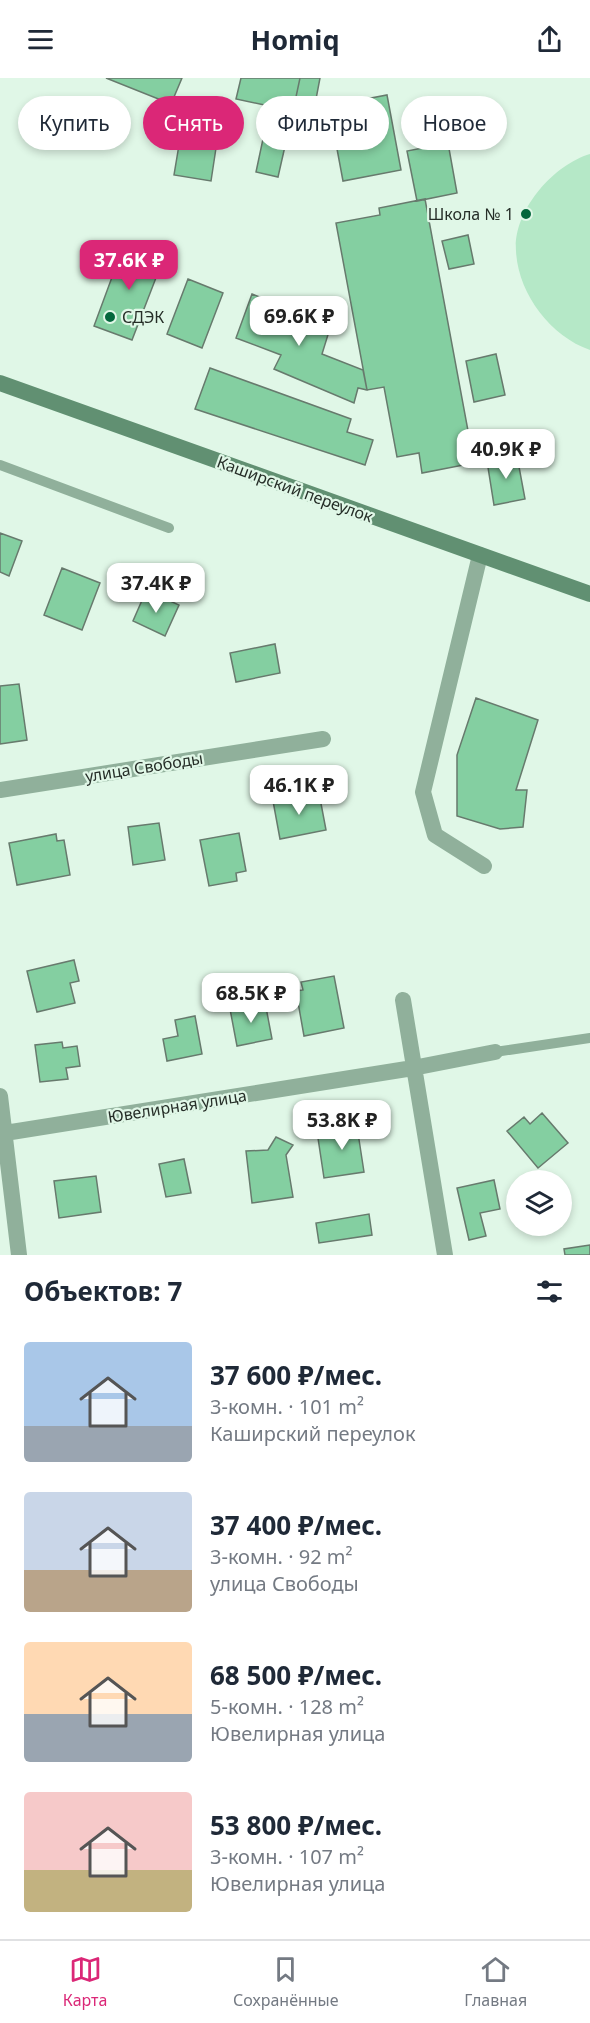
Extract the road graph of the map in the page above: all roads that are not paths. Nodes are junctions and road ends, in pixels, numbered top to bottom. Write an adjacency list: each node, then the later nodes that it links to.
1 (0, 383): 4 (main road, Каширский переулок)
2 (0, 465): 3 (lane)
3 (169, 528)
4 (480, 555): 5 (main road, Каширский переулок); 8 (street)
5 (590, 594)
6 (323, 739): 7 (street, улица Свободы)
7 (0, 790)
8 (484, 866)
9 (403, 1000): 12 (street)
10 (590, 1038): 11 (lane)
11 (495, 1052): 12 (street, Ювелирная улица)
12 (413, 1068): 14 (street, Ювелирная улица); 16 (street)
13 (0, 1096): 14 (street)
14 (2, 1132): 15 (street)
15 (20, 1255)
16 (445, 1255)

